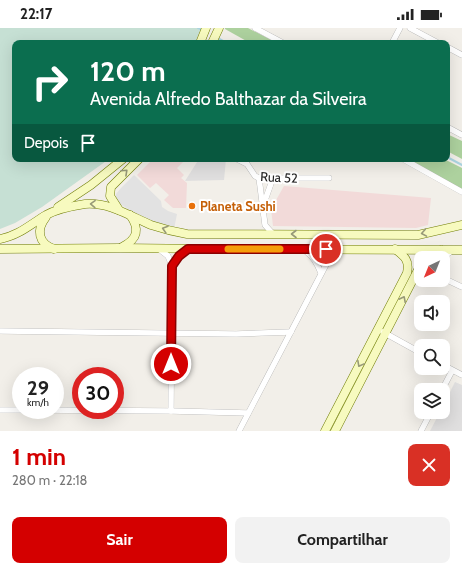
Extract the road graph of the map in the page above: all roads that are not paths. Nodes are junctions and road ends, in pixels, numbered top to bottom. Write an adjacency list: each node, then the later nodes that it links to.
1 (206, 28): 6 (street)
2 (219, 28): 7 (street)
3 (255, 28): 8 (street)
4 (400, 28): 9 (street)
5 (410, 28): 10 (street)
6 (201, 40)
7 (213, 40)
8 (277, 40)
9 (394, 40)
10 (432, 40)
11 (450, 49): 12 (street)
12 (462, 55)
13 (450, 129): 14 (street)
14 (462, 135)
15 (119, 162): 25 (street)
16 (136, 162): 24 (street, one-way to 16)
17 (243, 162): 19 (street, Rua 52)
18 (408, 162): 22 (street)
19 (259, 178): 20 (street, Rua 52); 23 (street)
20 (273, 178): 21 (street, Rua 52); 23 (street)
21 (329, 178)
22 (462, 192)
23 (262, 208): 28 (street)
24 (119, 210): 25 (street, one-way to 25); 26 (street)
25 (48, 214): 31 (street); 34 (street)
26 (130, 214): 29 (street, one-way to 26); 32 (street)
27 (462, 225): 30 (street, one-way to 30)
28 (264, 226): 29 (street); 30 (street)
29 (255, 234): 30 (street)
30 (273, 234)
31 (0, 238)
32 (120, 248): 34 (street); 35 (street)
33 (0, 249): 34 (street)
34 (54, 249)
35 (159, 249): 36 (street); 43 (street)
36 (188, 249): 37 (street); 43 (street)
37 (303, 249): 38 (street); 44 (street)
38 (337, 249): 39 (street); 44 (street)
39 (395, 249): 41 (street); 48 (street)
40 (462, 250): 42 (street)
41 (414, 251)
42 (449, 251)
43 (172, 266): 51 (street)
44 (321, 273): 50 (street)
45 (414, 281): 52 (street, one-way to 45)
46 (450, 281): 47 (street)
47 (462, 287)
48 (378, 329): 52 (street); 64 (street, one-way to 64)
49 (0, 331): 51 (street)
50 (290, 332): 51 (street); 61 (street)
51 (171, 333): 60 (street)
52 (385, 334): 53 (street); 65 (street)
53 (414, 349)
54 (452, 370): 55 (street); 56 (street)
55 (462, 376)
56 (446, 383)
57 (0, 410): 58 (street)
58 (12, 410)
59 (64, 410): 60 (street)
60 (171, 410): 61 (street)
61 (248, 413): 63 (street)
62 (427, 419): 66 (street)
63 (239, 431)
64 (325, 431)
65 (335, 431)
66 (421, 431)

